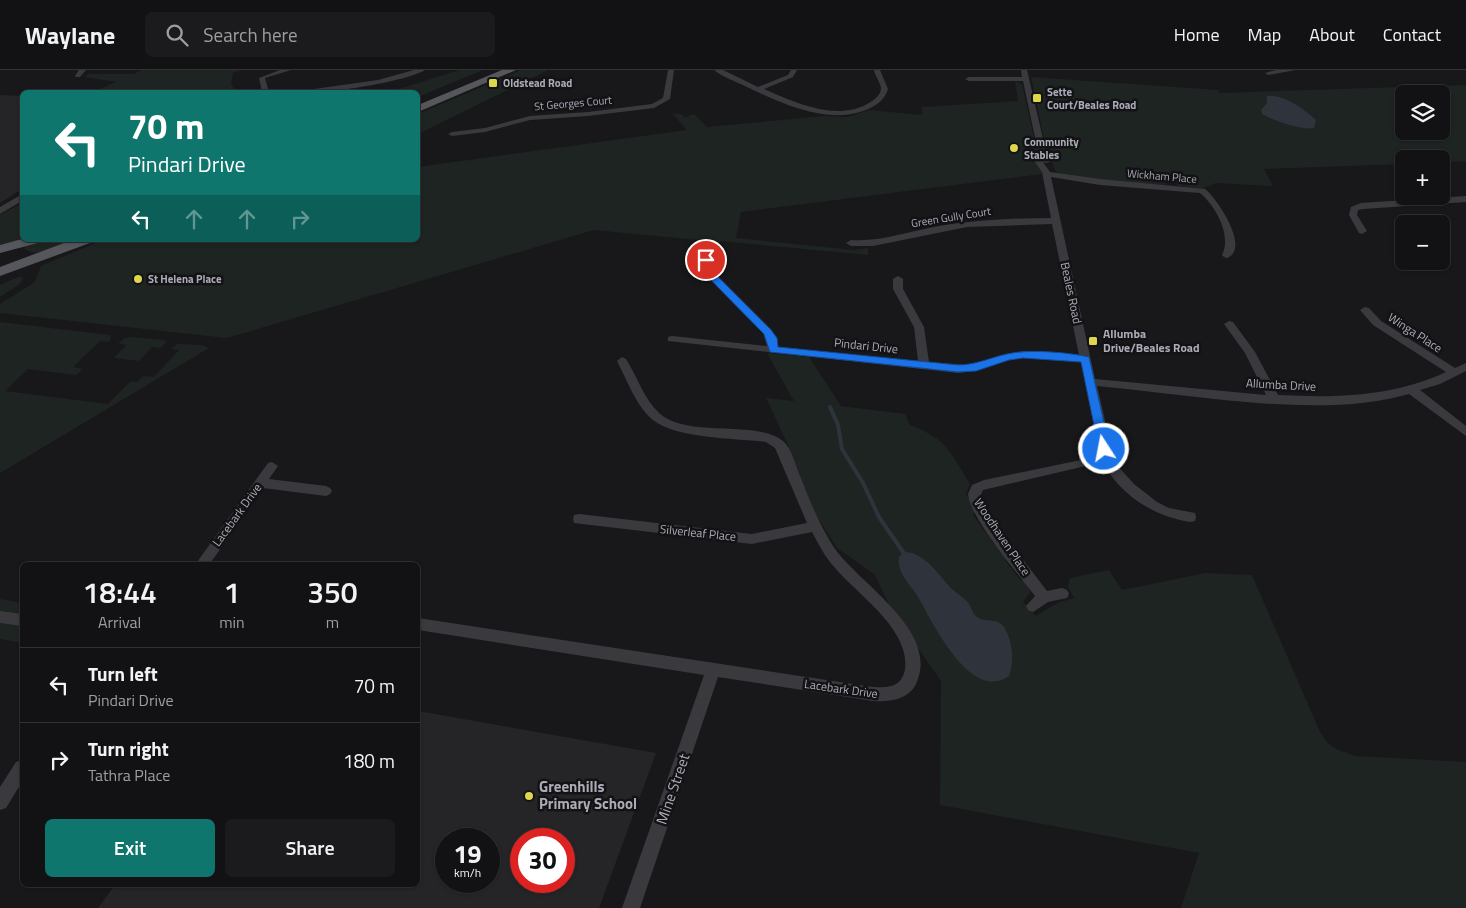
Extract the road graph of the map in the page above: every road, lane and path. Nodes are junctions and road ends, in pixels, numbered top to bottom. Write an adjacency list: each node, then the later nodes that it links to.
1 (288, 70): 15 (street)
2 (422, 70): 16 (street)
3 (490, 70): 17 (main road)
4 (511, 70): 18 (main road)
5 (670, 70): 19 (street, St Georges Court)
6 (717, 70): 14 (street)
7 (794, 70): 14 (street)
8 (877, 70): 14 (street)
9 (1024, 70): 13 (street, Beales Road)
10 (1293, 70): 11 (street)
11 (1268, 73)
12 (969, 79): 13 (street)
13 (1026, 79): 20 (street, Beales Road)
14 (759, 89)
15 (264, 90)
16 (322, 90)
17 (420, 99)
18 (420, 109)
19 (451, 134)
20 (1046, 173): 24 (street, Beales Road); 30 (street, Wickham Place)
21 (20, 200): 23 (street)
22 (1464, 200): 25 (street)
23 (0, 211)
24 (1056, 221): 28 (street, Green Gully Court); 38 (street, Beales Road)
25 (1362, 231)
26 (25, 242): 29 (main road)
27 (80, 242): 32 (main road)
28 (851, 243)
29 (0, 249)
30 (1226, 255)
31 (706, 260): 37 (street)
32 (0, 272)
33 (898, 279): 40 (street)
34 (1365, 310): 42 (street, Winga Place)
35 (1229, 324): 45 (street)
36 (672, 339): 37 (street, Pindari Drive)
37 (773, 350): 40 (street, Pindari Drive)
38 (1085, 359): 40 (street, Pindari Drive); 43 (street, Beales Road)
39 (622, 361): 53 (street, Lacebark Drive)
40 (924, 366)
41 (1466, 366): 42 (street, Allumba Drive)
42 (1455, 373): 44 (street, Allumba Drive)
43 (1090, 382): 45 (street, Allumba Drive); 47 (street, Beales Road)
44 (1412, 390): 45 (street, Allumba Drive); 46 (street)
45 (1274, 399)
46 (1466, 432)
47 (1107, 460): 51 (street, Beales Road); 55 (street, Woodhaven Place)
48 (272, 466): 49 (street, Lacebark Drive)
49 (260, 483): 50 (street); 54 (street, Lacebark Drive)
50 (326, 490)
51 (1190, 517)
52 (579, 520): 53 (street, Silverleaf Place)
53 (816, 526): 59 (street, Lacebark Drive)
54 (204, 562)
55 (1062, 594)
56 (0, 617): 57 (street)
57 (20, 620)
58 (420, 624): 59 (street, Lacebark Drive)
59 (712, 670): 62 (street, Mine Street)
60 (20, 771): 61 (street)
61 (0, 802)
62 (631, 908)

